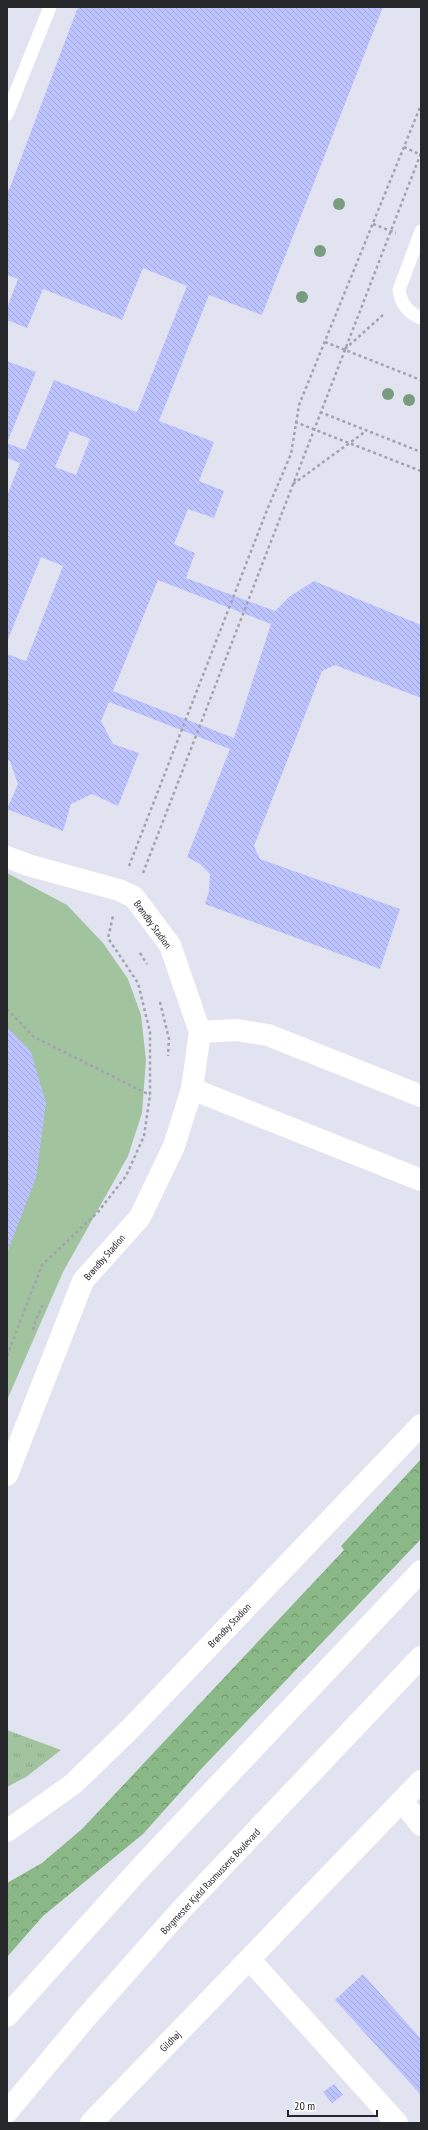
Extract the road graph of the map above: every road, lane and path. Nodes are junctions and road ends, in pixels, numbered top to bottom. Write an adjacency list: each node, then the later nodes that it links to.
1 (50, 7): 3 (lane)
2 (421, 104): 4 (path)
3 (7, 114)
4 (404, 147): 5 (path); 9 (path)
5 (421, 155): 10 (path)
6 (421, 231): 7 (lane)
7 (400, 300): 8 (lane); 10 (path)
8 (421, 318)
9 (325, 342): 10 (path); 13 (path)
10 (345, 350): 11 (path); 12 (path)
11 (421, 380)
12 (320, 412): 14 (path); 15 (path)
13 (294, 422): 14 (path); 21 (path)
14 (314, 429): 16 (path); 19 (path)
15 (367, 430): 16 (path); 17 (path)
16 (350, 443): 18 (path); 19 (path)
17 (421, 452)
18 (421, 471)
19 (292, 485): 21 (path)
20 (7, 856): 21 (street)
21 (127, 894): 26 (street, Brøndby Stadion); 29 (path)
22 (139, 950): 23 (path)
23 (150, 970)
24 (158, 997): 27 (path)
25 (7, 1009): 29 (path)
26 (200, 1032): 28 (street, Brøndby Stadion); 30 (street)
27 (168, 1060)
28 (192, 1089): 31 (street); 36 (street, Brøndby Stadion)
29 (150, 1095): 34 (path)
30 (421, 1096)
31 (421, 1180)
32 (46, 1298): 33 (path)
33 (32, 1333)
34 (7, 1356)
35 (421, 1424): 41 (street, Brøndby Stadion)
36 (7, 1475)
37 (421, 1571): 46 (street)
38 (421, 1657): 47 (street, Borgmester Kjeld Rasmussens Boulevard)
39 (421, 1781): 40 (street, Gildhøj)
40 (402, 1801): 43 (street); 45 (street, Gildhøj)
41 (28, 1816): 42 (street, Brøndby Stadion); 44 (street, Brøndby Stadion)
42 (7, 1822)
43 (421, 1825)
44 (7, 1832)
45 (250, 1960): 48 (street, Gildhøj); 49 (street)
46 (7, 2016)
47 (7, 2112)
48 (91, 2123)
49 (397, 2123)

